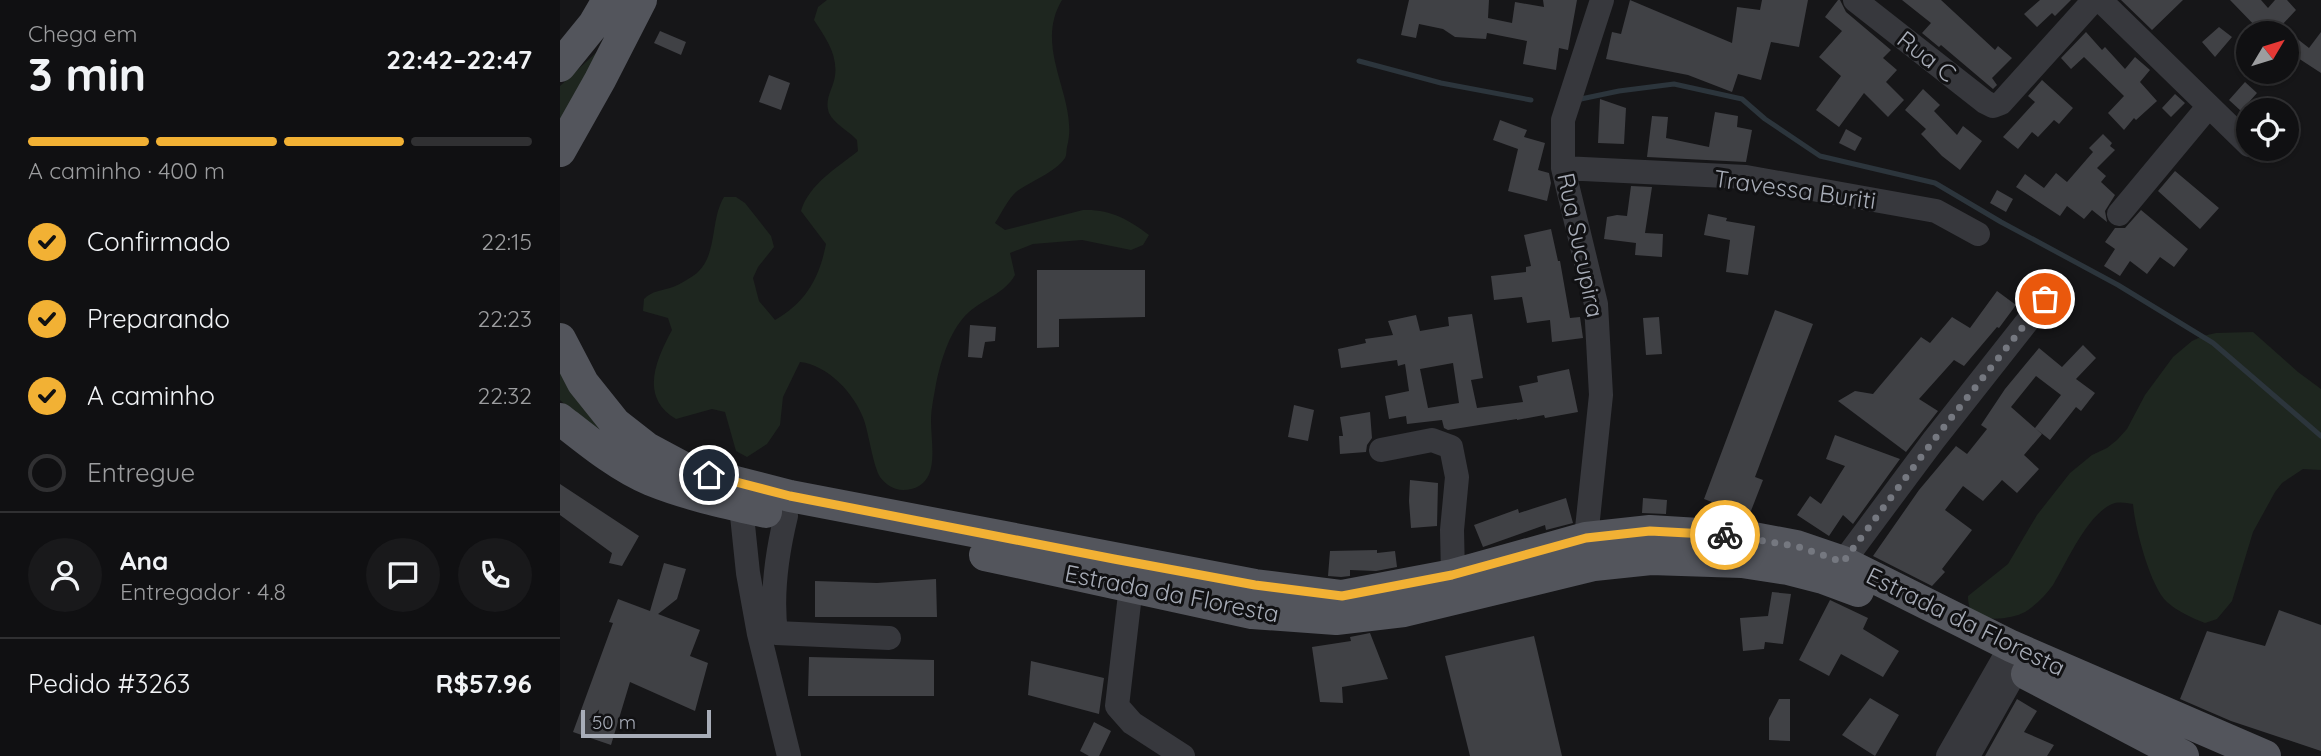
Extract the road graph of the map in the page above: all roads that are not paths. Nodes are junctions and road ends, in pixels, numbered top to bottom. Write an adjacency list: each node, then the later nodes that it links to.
1 (608, 0): 7 (main road)
2 (641, 0): 10 (main road)
3 (1602, 0): 11 (street, Rua Sucupira)
4 (1855, 0): 5 (street, Rua C)
5 (2094, 0)
6 (2100, 0): 8 (street)
7 (560, 66)
8 (2208, 107): 9 (street); 12 (street)
9 (2236, 133)
10 (560, 151)
11 (1563, 169): 13 (street, Travessa Buriti); 20 (street, Rua Sucupira)
12 (2119, 214)
13 (1978, 234)
14 (2045, 299): 21 (street)
15 (560, 339): 22 (main road, Estrada da Floresta)
16 (560, 419): 18 (main road, Estrada da Floresta)
17 (1381, 450): 22 (street)
18 (741, 506): 19 (main road, Estrada da Floresta); 24 (street)
19 (786, 516): 23 (main road, Estrada da Floresta); 24 (street)
20 (1586, 538): 21 (main road, Estrada da Floresta); 22 (main road, Estrada da Floresta)
21 (1843, 562): 26 (main road, Estrada da Floresta)
22 (1452, 575)
23 (1131, 586): 26 (main road, Estrada da Floresta); 28 (street)
24 (767, 633): 25 (street); 27 (street)
25 (889, 638)
26 (2014, 657): 29 (street); 30 (street); 31 (main road, Estrada da Floresta); 32 (main road, Estrada da Floresta)
27 (789, 756)
28 (1183, 756)
29 (1948, 756)
30 (1968, 756)
31 (2183, 756)
32 (2265, 756)

